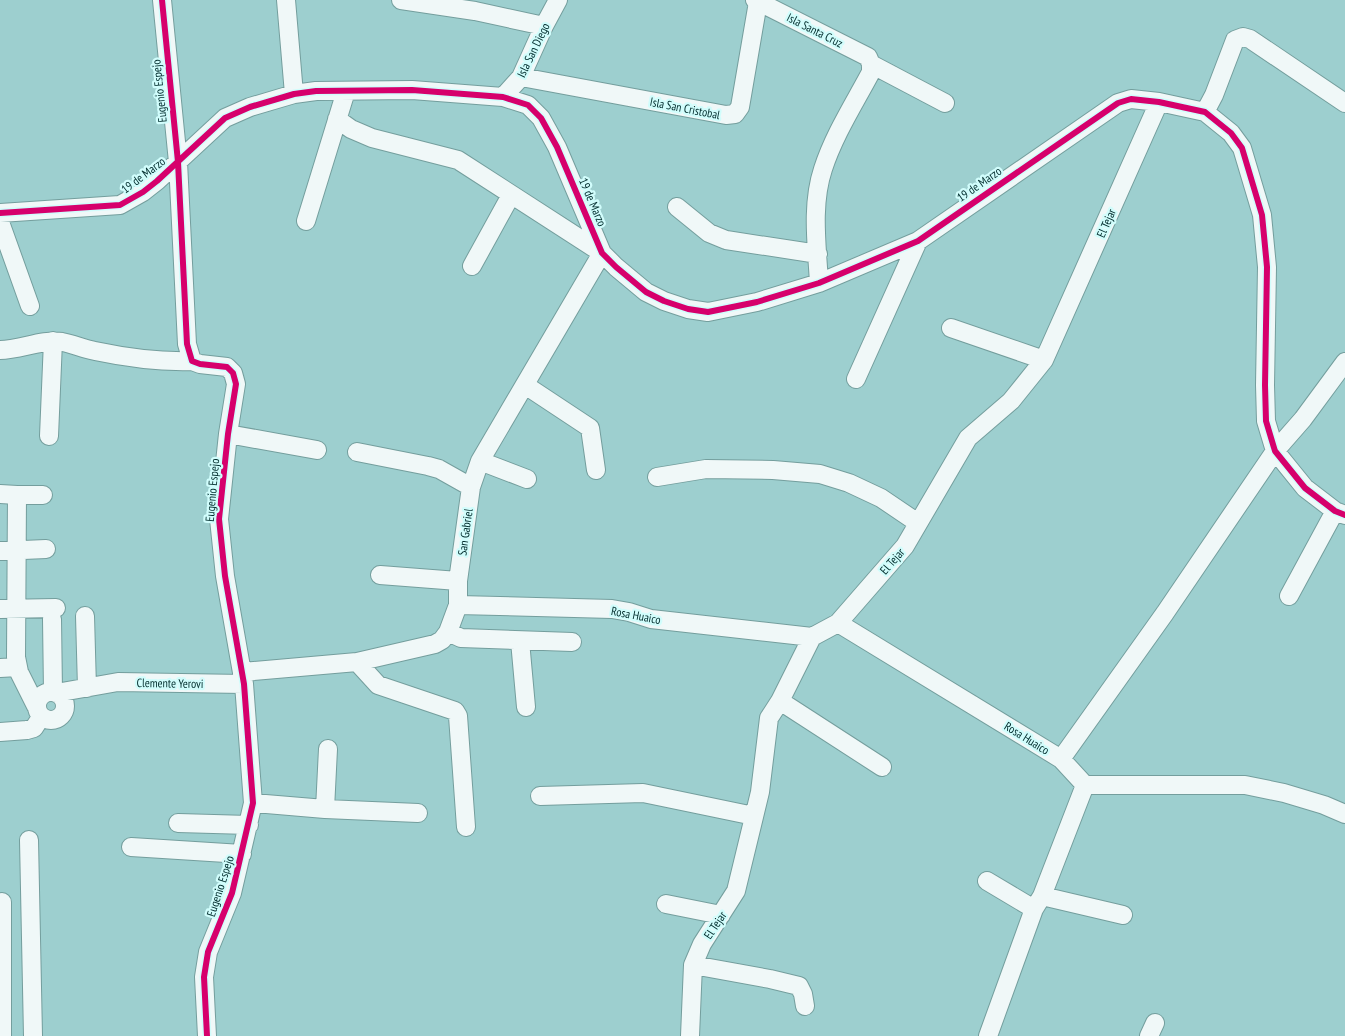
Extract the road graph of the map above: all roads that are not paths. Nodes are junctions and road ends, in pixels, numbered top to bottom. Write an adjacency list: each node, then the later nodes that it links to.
1 (162, 0): 18 (street, Eugenio Espejo)
2 (286, 0): 11 (street)
3 (401, 0): 6 (street)
4 (558, 0): 7 (street, Isla San Diego)
5 (756, 1): 8 (street, Isla Santa Cruz); 9 (street, Isla San Cristobal)
6 (476, 5): 7 (street)
7 (544, 26): 9 (street, Isla San Diego)
8 (871, 64): 14 (street, Isla Santa Cruz); 27 (street)
9 (520, 78): 12 (street, Isla San Diego)
10 (346, 91): 11 (street, 19 de Marzo); 12 (street, 19 de Marzo); 17 (street)
11 (294, 94): 18 (street, 19 de Marzo)
12 (504, 96): 25 (street, 19 de Marzo)
13 (1159, 102): 16 (street, 19 de Marzo); 24 (street, 19 de Marzo); 33 (street, El Tejar)
14 (945, 103)
15 (1345, 103): 16 (street)
16 (1209, 104): 39 (street)
17 (337, 119): 19 (street); 22 (street)
18 (178, 162): 21 (street, 19 de Marzo); 32 (street, Eugenio Espejo)
19 (511, 195): 25 (street); 26 (street)
20 (676, 207): 27 (street)
21 (0, 213)
22 (306, 221)
23 (0, 222): 28 (street)
24 (918, 241): 27 (street, 19 de Marzo); 35 (street)
25 (602, 253): 27 (street, 19 de Marzo); 36 (street, San Gabriel)
26 (472, 266)
27 (818, 270)
28 (30, 306)
29 (951, 328): 33 (street)
30 (53, 341): 31 (street); 32 (street); 38 (street)
31 (0, 350)
32 (192, 360): 37 (street, Eugenio Espejo)
33 (1044, 360): 50 (street, El Tejar)
34 (1345, 362): 39 (street)
35 (856, 379)
36 (526, 385): 42 (street, San Gabriel); 43 (street)
37 (228, 434): 40 (street); 67 (street, Eugenio Espejo)
38 (50, 436)
39 (1281, 445): 49 (street); 75 (street)
40 (317, 450)
41 (357, 452): 46 (street)
42 (480, 461): 45 (street); 46 (street, San Gabriel)
43 (596, 470)
44 (657, 478): 50 (street)
45 (527, 479)
46 (471, 487): 54 (street, San Gabriel)
47 (8, 495): 48 (street); 52 (street)
48 (43, 495)
49 (1340, 513): 55 (street)
50 (918, 523): 59 (street, El Tejar)
51 (46, 549): 52 (street)
52 (9, 551): 57 (street)
53 (380, 575): 54 (street)
54 (458, 581): 56 (street, San Gabriel)
55 (1289, 596)
56 (458, 605): 60 (street, San Gabriel); 61 (street, Rosa Huaico)
57 (8, 609): 66 (street); 69 (street)
58 (85, 616): 68 (street)
59 (838, 623): 61 (street, El Tejar); 75 (street, Rosa Huaico)
60 (448, 632): 62 (street); 64 (street)
61 (812, 637): 70 (street, El Tejar)
62 (520, 640): 63 (street); 71 (street)
63 (572, 642)
64 (357, 662): 67 (street); 86 (street)
65 (0, 668): 66 (street)
66 (18, 670): 69 (street); 72 (street)
67 (243, 678): 68 (street, Clemente Yerovi); 79 (street, Eugenio Espejo)
68 (92, 687): 69 (street, Clemente Yerovi)
69 (56, 696): 72 (street); 72 (street)
70 (780, 701): 76 (street); 83 (street, El Tejar)
71 (526, 706)
72 (39, 712): 73 (street)
73 (0, 732)
74 (328, 749): 80 (street)
75 (1061, 760): 77 (street, Rosa Huaico)
76 (882, 767)
77 (1086, 785): 82 (street); 92 (street)
78 (540, 796): 83 (street)
79 (253, 803): 80 (street); 85 (street, Eugenio Espejo)
80 (325, 809): 81 (street)
81 (418, 813)
82 (1345, 814)
83 (754, 816): 94 (street, El Tejar)
84 (178, 823): 85 (street)
85 (249, 825): 89 (street, Eugenio Espejo)
86 (466, 828)
87 (29, 840): 99 (street)
88 (131, 847): 89 (street)
89 (242, 854): 100 (street, Eugenio Espejo)
90 (986, 881): 92 (street)
91 (2, 902): 98 (street)
92 (1038, 903): 95 (street); 102 (street)
93 (666, 904): 94 (street)
94 (721, 915): 96 (street, El Tejar)
95 (1123, 915)
96 (694, 966): 97 (street); 101 (street, El Tejar)
97 (806, 1006)
98 (2, 1036)
99 (33, 1036)
100 (207, 1036)
101 (690, 1036)
102 (988, 1036)

